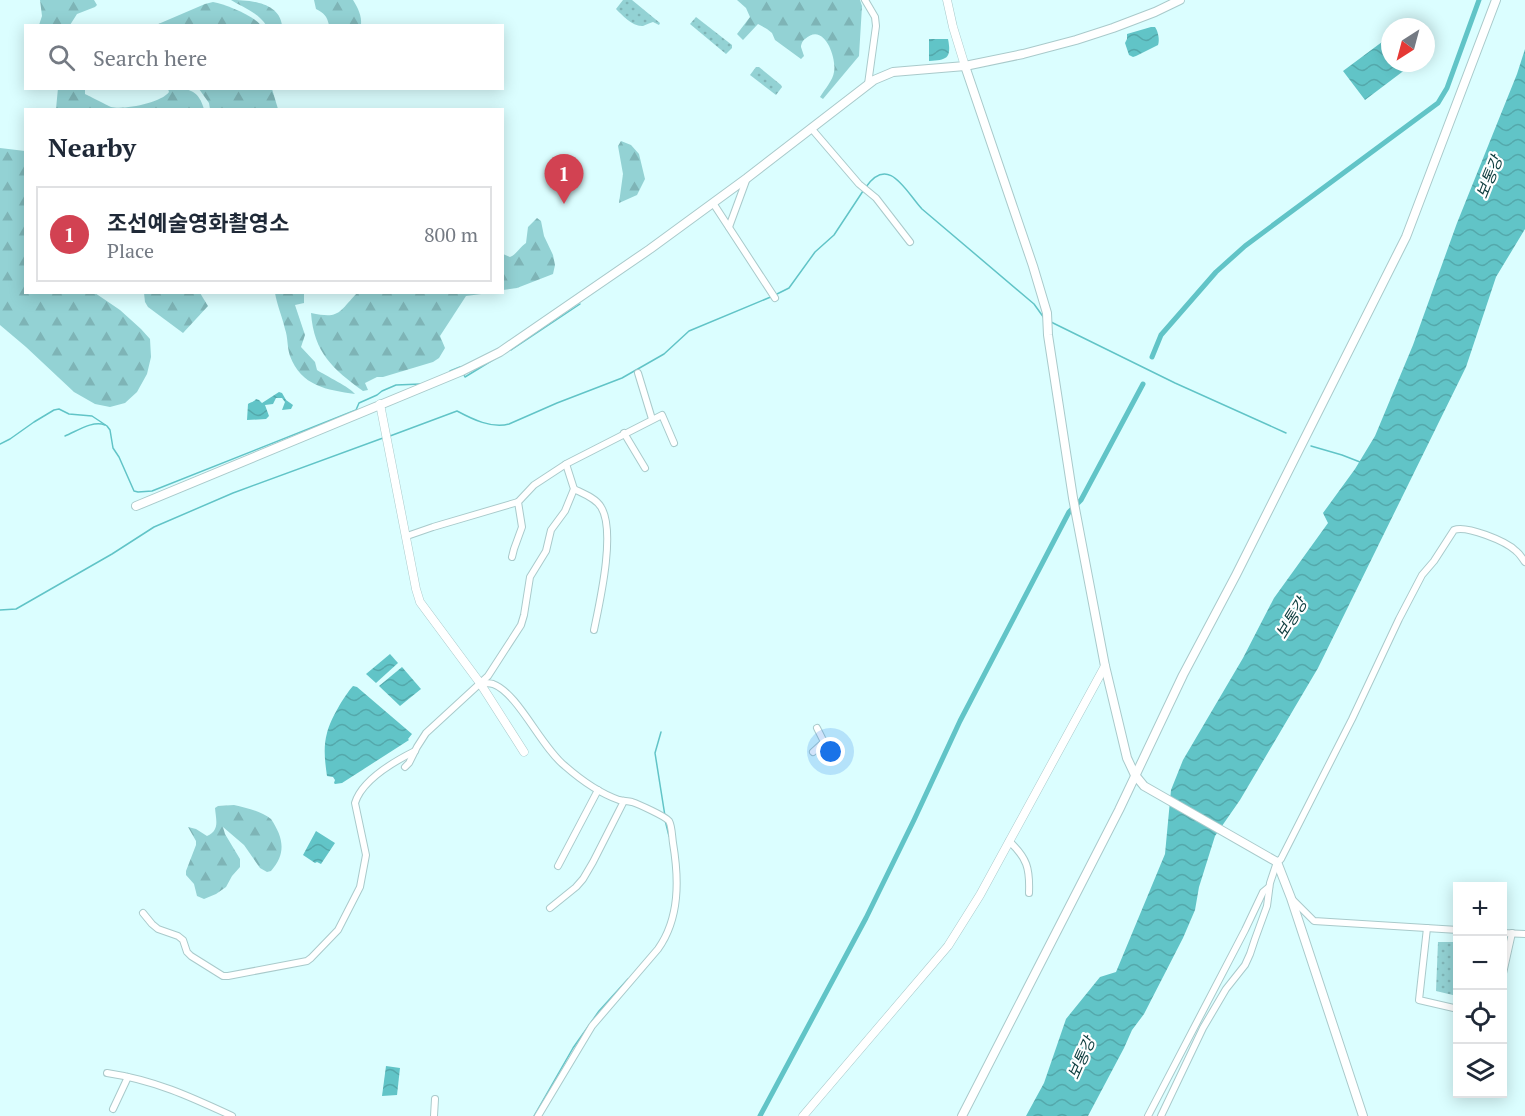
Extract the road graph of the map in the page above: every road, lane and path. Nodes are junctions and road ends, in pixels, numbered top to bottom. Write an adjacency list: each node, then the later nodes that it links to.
1 (866, 0): 6 (street)
2 (947, 0): 5 (street)
3 (1180, 0): 5 (main road)
4 (1496, 0): 34 (main road)
5 (964, 66): 6 (main road); 27 (main road)
6 (868, 84): 7 (main road)
7 (812, 128): 8 (main road); 11 (street)
8 (747, 178): 9 (main road); 10 (street)
9 (713, 203): 10 (street); 14 (main road)
10 (729, 227): 12 (street)
11 (910, 243)
12 (775, 298)
13 (638, 373): 15 (street)
14 (380, 404): 22 (main road); 23 (street)
15 (652, 419): 16 (street); 17 (street)
16 (624, 434): 18 (street); 19 (street)
17 (674, 442)
18 (566, 464): 20 (street); 21 (street)
19 (645, 468)
20 (574, 489): 26 (street); 28 (street)
21 (519, 502): 23 (street); 24 (street)
22 (136, 506)
23 (407, 537): 28 (street)
24 (512, 557)
25 (1525, 562): 38 (street)
26 (594, 630)
27 (1105, 666): 34 (main road); 37 (street)
28 (480, 683): 30 (street); 31 (street); 35 (street)
29 (817, 728): 32 (street)
30 (415, 751): 33 (street); 44 (street)
31 (525, 752)
32 (813, 752)
33 (405, 767)
34 (1135, 775): 38 (main road); 60 (main road)
35 (598, 790): 36 (street); 39 (street)
36 (624, 801): 43 (street); 58 (street)
37 (1009, 841): 41 (street); 59 (street)
38 (1277, 862): 40 (street); 42 (main road)
39 (558, 866)
40 (1269, 887): 61 (street); 62 (street)
41 (1029, 893)
42 (1291, 898): 45 (street); 63 (main road)
43 (550, 908)
44 (143, 913)
45 (1427, 928): 46 (street); 51 (street)
46 (1453, 930)
47 (1507, 933): 48 (street)
48 (1512, 933): 49 (street); 50 (street)
49 (1525, 934)
50 (1507, 958)
51 (1453, 1008)
52 (107, 1073): 53 (street)
53 (128, 1077): 55 (street); 56 (street)
54 (435, 1099): 57 (street)
55 (113, 1109)
56 (232, 1116)
57 (434, 1116)
58 (538, 1116)
59 (803, 1116)
60 (962, 1116)
61 (1148, 1116)
62 (1161, 1116)
63 (1363, 1116)

